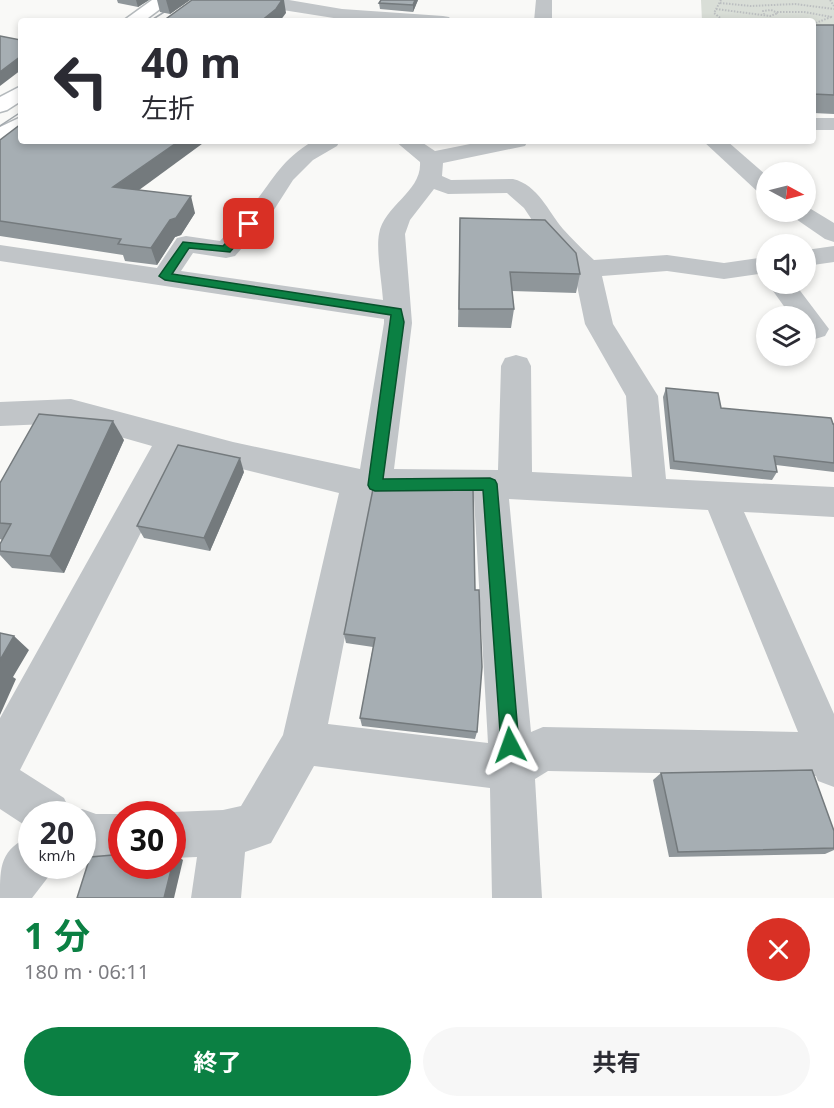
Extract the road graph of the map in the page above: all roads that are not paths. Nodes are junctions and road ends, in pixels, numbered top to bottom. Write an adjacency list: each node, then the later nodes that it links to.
1 (164, 0): 5 (main road)
2 (251, 0): 4 (street)
3 (544, 0): 8 (street)
4 (338, 5): 6 (street); 7 (street)
5 (137, 18)
6 (320, 18)
7 (399, 18)
8 (543, 18)
9 (18, 94): 10 (main road)
10 (0, 106)
11 (816, 124): 12 (street)
12 (834, 124)
13 (324, 144): 26 (street)
14 (409, 144): 17 (street)
15 (508, 144): 17 (street)
16 (717, 144): 18 (street)
17 (430, 169): 25 (street); 29 (street)
18 (756, 178)
19 (816, 222): 20 (street)
20 (834, 234)
21 (0, 253): 26 (street)
22 (834, 254): 23 (street)
23 (816, 257)
24 (756, 266): 25 (street)
25 (587, 268): 35 (street)
26 (165, 276): 29 (street)
27 (789, 294): 28 (street)
28 (798, 306)
29 (397, 312): 33 (street)
30 (516, 366): 34 (street)
31 (0, 414): 32 (street)
32 (172, 439): 33 (street); 40 (street)
33 (367, 484): 34 (street); 38 (street)
34 (502, 485): 35 (street); 41 (street)
35 (650, 490): 36 (street)
36 (719, 495): 37 (street); 39 (street)
37 (834, 502)
38 (303, 743): 41 (street); 44 (street)
39 (831, 760): 41 (street)
40 (0, 762)
41 (512, 768): 49 (street)
42 (0, 783): 43 (street)
43 (28, 801)
44 (223, 833): 45 (street); 48 (street)
45 (186, 834)
46 (18, 877): 47 (street)
47 (1, 898)
48 (216, 898)
49 (517, 898)

